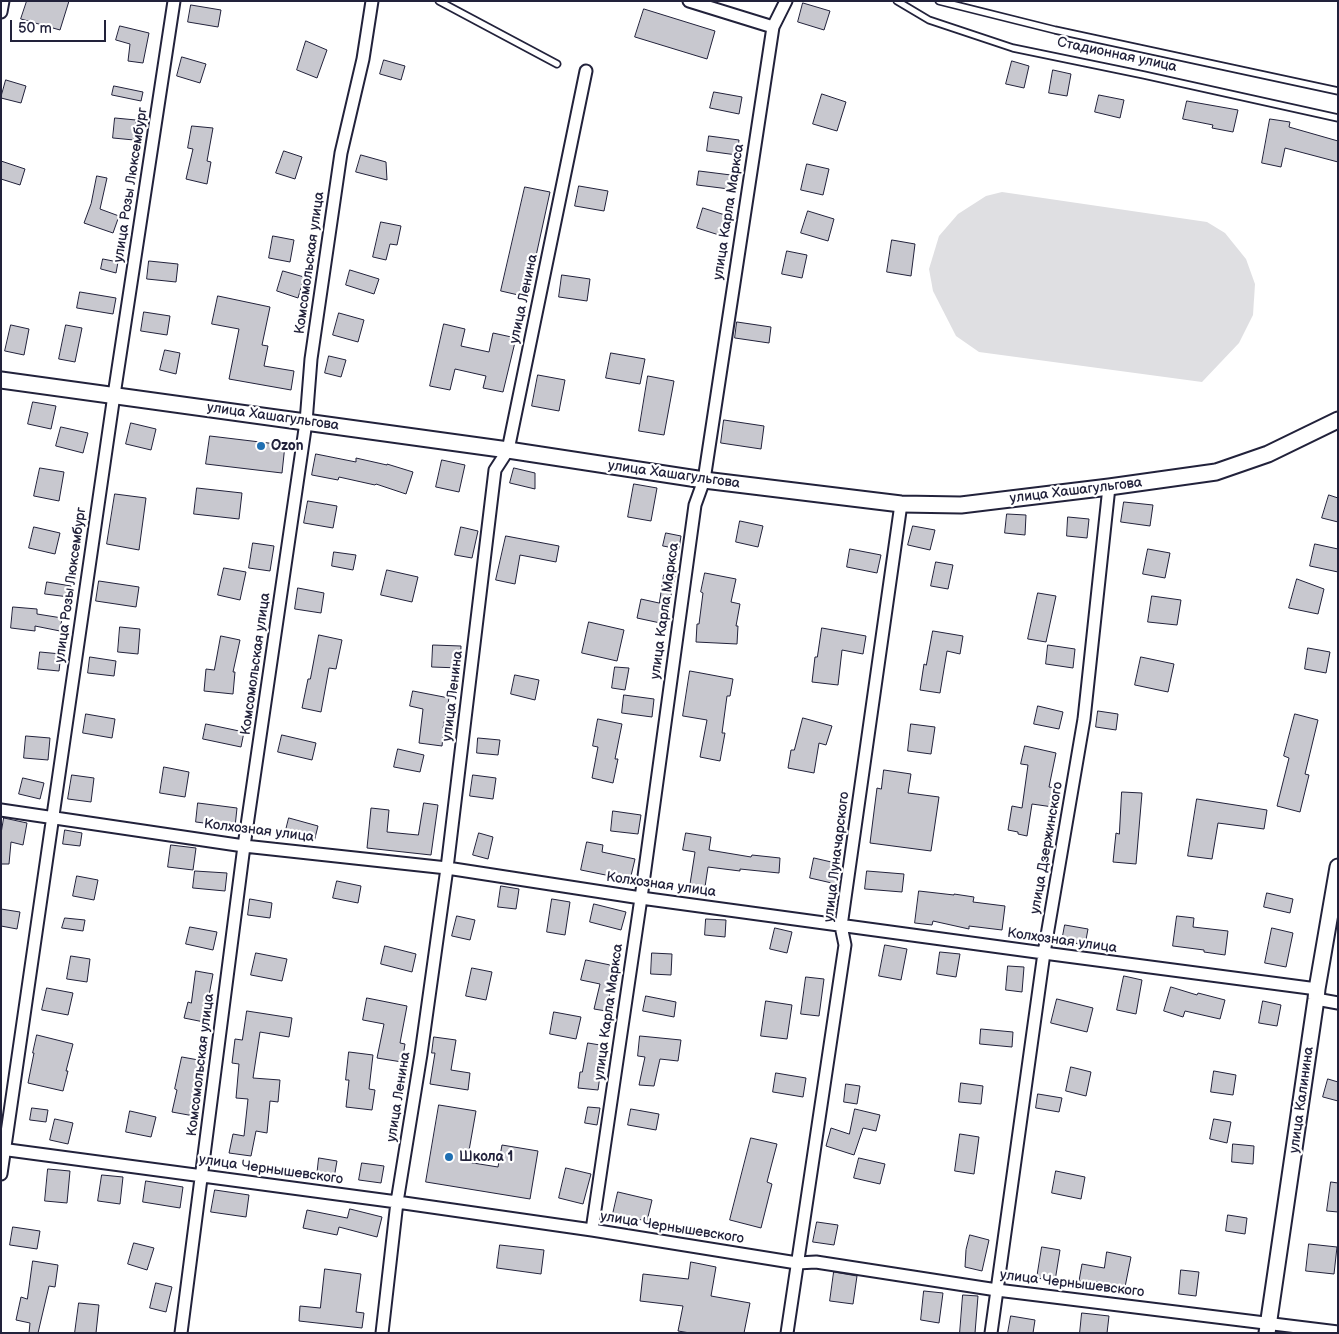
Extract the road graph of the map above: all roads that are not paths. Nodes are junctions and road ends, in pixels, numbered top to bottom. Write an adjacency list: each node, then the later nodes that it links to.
1 (3, 1): 9 (street)
2 (174, 1): 16 (street, улица Розы Люксембург)
3 (372, 1): 18 (street, Комсомольская улица)
4 (439, 1): 11 (lane)
5 (689, 1): 10 (street)
6 (786, 1): 10 (street, улица Карла Маркса)
7 (897, 1): 14 (lane, Стадионная улица)
8 (939, 1): 13 (lane)
9 (1, 12)
10 (773, 27): 20 (street, улица Карла Маркса)
11 (556, 64)
12 (586, 71): 19 (street, улица Ленина)
13 (1338, 91)
14 (1338, 118)
15 (1, 380): 16 (main road, улица Хашагульгова)
16 (114, 395): 18 (main road, улица Хашагульгова); 24 (street, улица Розы Люксембург)
17 (1338, 420): 21 (main road, улица Хашагульгова)
18 (306, 422): 19 (main road, улица Хашагульгова); 25 (street, Комсомольская улица)
19 (508, 450): 20 (main road, улица Хашагульгова); 27 (street, улица Ленина)
20 (704, 480): 22 (main road, улица Хашагульгова); 28 (street, улица Карла Маркса)
21 (1109, 487): 22 (main road, улица Хашагульгова); 30 (street, улица Дзержинского)
22 (902, 504): 29 (street, улица Луначарского)
23 (1, 810): 24 (street, Колхозная улица)
24 (53, 817): 25 (street, Колхозная улица); 33 (street, улица Розы Люксембург)
25 (244, 846): 27 (street, Колхозная улица); 35 (street, Комсомольская улица)
26 (1338, 867): 31 (main road, улица Калинина)
27 (447, 868): 28 (street, Колхозная улица); 36 (street, улица Ленина)
28 (641, 898): 29 (street, Колхозная улица); 37 (street, улица Карла Маркса)
29 (841, 926): 30 (street, Колхозная улица); 38 (street, улица Луначарского)
30 (1044, 954): 31 (street, Колхозная улица); 39 (street, улица Дзержинского)
31 (1316, 994): 32 (street, Колхозная улица); 40 (main road, улица Калинина)
32 (1338, 1002)
33 (3, 1149): 34 (street, улица Розы Люксембург); 35 (street, улица Чернышевского)
34 (1, 1174)
35 (202, 1176): 36 (street, улица Чернышевского); 42 (street, Комсомольская улица)
36 (397, 1202): 37 (street, улица Чернышевского); 43 (street, улица Ленина)
37 (592, 1230): 38 (street, улица Чернышевского)
38 (797, 1263): 39 (street, улица Чернышевского); 44 (street, улица Луначарского)
39 (997, 1290): 40 (street, улица Чернышевского); 45 (street, улица Дзержинского)
40 (1268, 1328): 41 (street, улица Чернышевского)
41 (1338, 1332)
42 (181, 1333)
43 (382, 1333)
44 (787, 1333)
45 (991, 1333)

